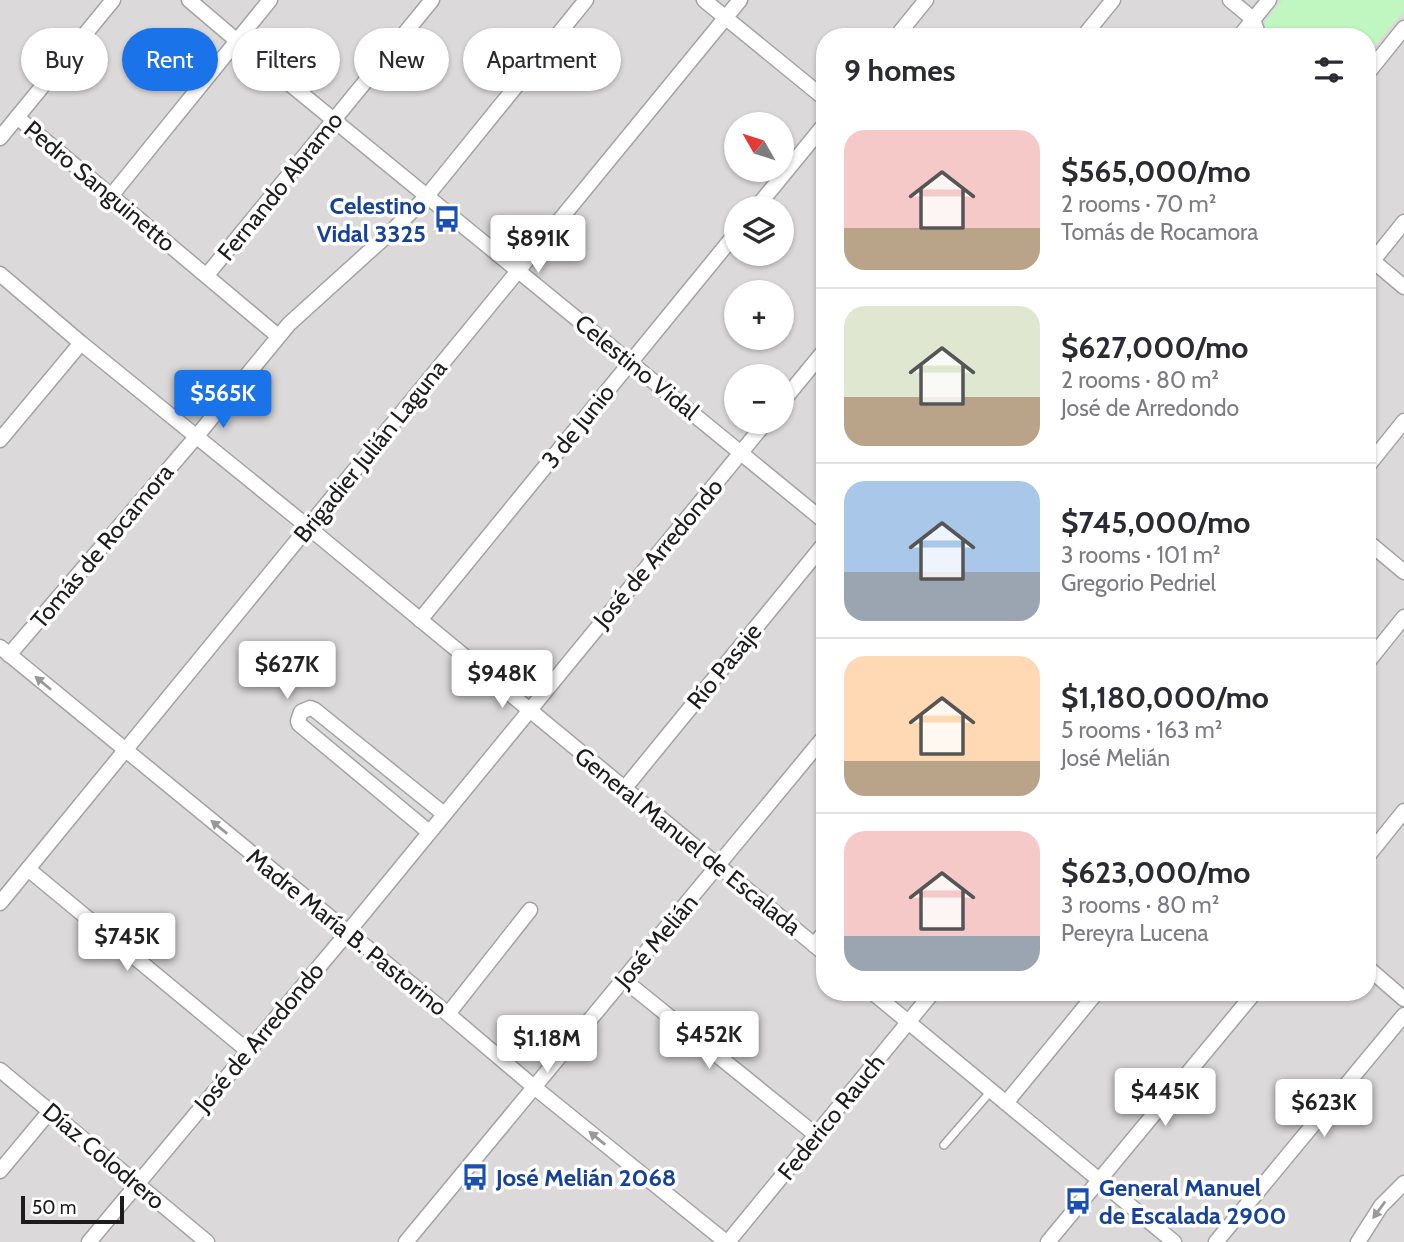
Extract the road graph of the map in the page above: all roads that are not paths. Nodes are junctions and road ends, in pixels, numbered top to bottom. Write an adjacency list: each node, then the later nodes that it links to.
1 (113, 0): 25 (street)
2 (189, 0): 20 (street, Celestino Vidal)
3 (270, 0): 14 (street)
4 (432, 0): 26 (street, Fernando Abramo)
5 (586, 0): 30 (street, Tomás de Rocamora)
6 (705, 0): 12 (street)
7 (740, 0): 12 (street, Brigadier Julián Laguna)
8 (926, 0): 15 (street)
9 (1113, 0): 16 (street)
10 (1230, 0): 13 (street)
11 (1269, 0): 13 (street)
12 (726, 18): 24 (street); 36 (street, Brigadier Julián Laguna)
13 (1253, 19): 17 (street); 18 (street)
14 (246, 28)
15 (904, 28)
16 (1090, 28)
17 (1246, 28)
18 (1256, 28)
19 (1404, 28): 22 (street)
20 (232, 37)
21 (232, 45): 29 (street)
22 (1376, 63)
23 (298, 91): 26 (street, Celestino Vidal)
24 (816, 91)
25 (17, 117): 28 (street); 29 (street, Pedro Sanguinetto)
26 (334, 120): 30 (street, Celestino Vidal); 38 (street, Fernando Abramo)
27 (816, 135): 31 (street)
28 (0, 138)
29 (111, 196): 38 (street, Pedro Sanguinetto)
30 (427, 196): 36 (street, Celestino Vidal); 40 (street, Tomás de Rocamora)
31 (766, 196)
32 (1404, 222): 34 (street)
33 (724, 248): 43 (street, 3 de Junio)
34 (1376, 254)
35 (1376, 267): 39 (street)
36 (519, 270): 43 (street, Celestino Vidal); 52 (street, Brigadier Julián Laguna)
37 (0, 274): 41 (street, General Manuel de Escalada)
38 (207, 275): 40 (street, Pedro Sanguinetto)
39 (1404, 287)
40 (278, 336): 47 (street, Tomás de Rocamora)
41 (81, 343): 47 (street, General Manuel de Escalada); 48 (street)
42 (816, 361): 44 (street)
43 (631, 362): 49 (street, Celestino Vidal); 57 (street, 3 de Junio)
44 (794, 387)
45 (1404, 421): 50 (street)
46 (756, 434): 49 (street, José de Arredondo)
47 (196, 437): 52 (street, General Manuel de Escalada); 58 (street, Tomás de Rocamora)
48 (0, 440)
49 (741, 452): 51 (street, Celestino Vidal); 60 (street, José de Arredondo)
50 (1376, 456)
51 (816, 514)
52 (308, 527): 57 (street, General Manuel de Escalada); 62 (street, Brigadier Julián Laguna)
53 (1376, 549): 55 (street)
54 (816, 554): 63 (street, Río Pasaje)
55 (1404, 572)
56 (1404, 617): 59 (street)
57 (420, 620): 60 (street, General Manuel de Escalada)
58 (5, 651): 62 (street, Madre María B. Pastorino, one-way to 58)
59 (1376, 652)
60 (528, 709): 63 (street, General Manuel de Escalada); 65 (street, José de Arredondo)
61 (816, 747): 68 (street, José Melián)
62 (124, 750): 69 (street, Brigadier Julián Laguna); 72 (street, Madre María B. Pastorino, one-way to 62)
63 (624, 789): 68 (street, General Manuel de Escalada)
64 (1404, 811): 67 (street)
65 (444, 814): 66 (street, José de Arredondo); 66 (street)
66 (429, 832): 72 (street, José de Arredondo)
67 (1376, 846)
68 (718, 866): 73 (street, General Manuel de Escalada); 75 (street, José Melián)
69 (29, 869): 70 (street, Brigadier Julián Laguna); 84 (street)
70 (0, 903)
71 (530, 910): 81 (street)
72 (348, 932): 81 (street, Madre María B. Pastorino); 84 (street, José de Arredondo)
73 (816, 947)
74 (1376, 975): 76 (street)
75 (624, 980): 86 (street, José Melián); 90 (street)
76 (1404, 999)
77 (882, 1001): 83 (street)
78 (926, 1001): 83 (street, Federico Rauch)
79 (1090, 1001): 88 (street)
80 (1247, 1001): 93 (street)
81 (448, 1014): 86 (street, Madre María B. Pastorino)
82 (1404, 1014): 102 (street)
83 (908, 1023): 87 (street); 90 (street, Federico Rauch)
84 (248, 1051): 95 (street, José de Arredondo)
85 (0, 1070): 89 (street, Díaz Colodrero)
86 (534, 1087): 98 (street, José Melián); 99 (street, Madre María B. Pastorino, one-way to 86)
87 (991, 1091): 88 (street); 91 (lane)
88 (1006, 1103): 93 (street)
89 (50, 1111): 92 (street); 95 (street, Díaz Colodrero)
90 (816, 1135): 99 (street, Federico Rauch)
91 (944, 1145)
92 (0, 1171)
93 (1098, 1180): 100 (street); 101 (street)
94 (1404, 1183): 103 (street, one-way to 103)
95 (137, 1184): 96 (street, José de Arredondo); 97 (street, Díaz Colodrero)
96 (89, 1242)
97 (207, 1242)
98 (407, 1242)
99 (727, 1242)
100 (1048, 1242)
101 (1174, 1242)
102 (1216, 1242)
103 (1358, 1242)

